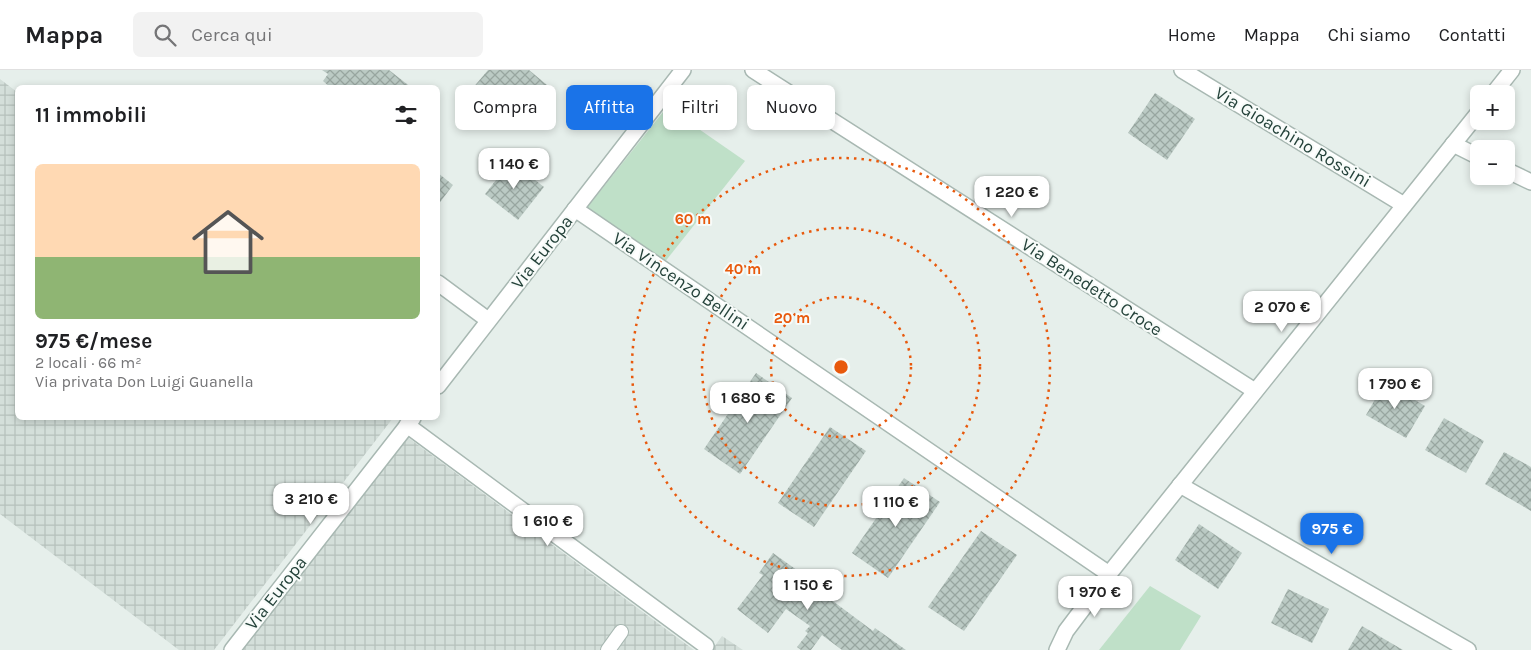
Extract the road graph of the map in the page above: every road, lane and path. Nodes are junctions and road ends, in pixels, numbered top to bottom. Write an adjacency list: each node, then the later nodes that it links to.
1 (683, 70): 12 (street, Via Europa)
2 (753, 70): 16 (street, Via Benedetto Croce)
3 (1182, 70): 11 (street, Via Gioachino Rossini)
4 (1512, 70): 5 (street)
5 (1500, 85)
6 (1470, 123): 7 (street)
7 (1453, 144): 8 (street); 11 (street)
8 (1470, 152)
9 (1515, 174): 10 (street)
10 (1531, 182)
11 (1404, 205): 16 (street)
12 (575, 209): 14 (street, Via Europa); 19 (street, Via Vincenzo Bellini)
13 (440, 284): 14 (street)
14 (488, 320): 15 (street, Via Europa)
15 (440, 383)
16 (1255, 391): 18 (street)
17 (410, 421): 21 (street); 22 (street, Via Europa)
18 (1180, 485): 19 (street); 25 (street)
19 (1109, 574): 24 (street)
20 (621, 632): 23 (lane)
21 (706, 646)
22 (232, 650)
23 (608, 650)
24 (1057, 650)
25 (1468, 650)

